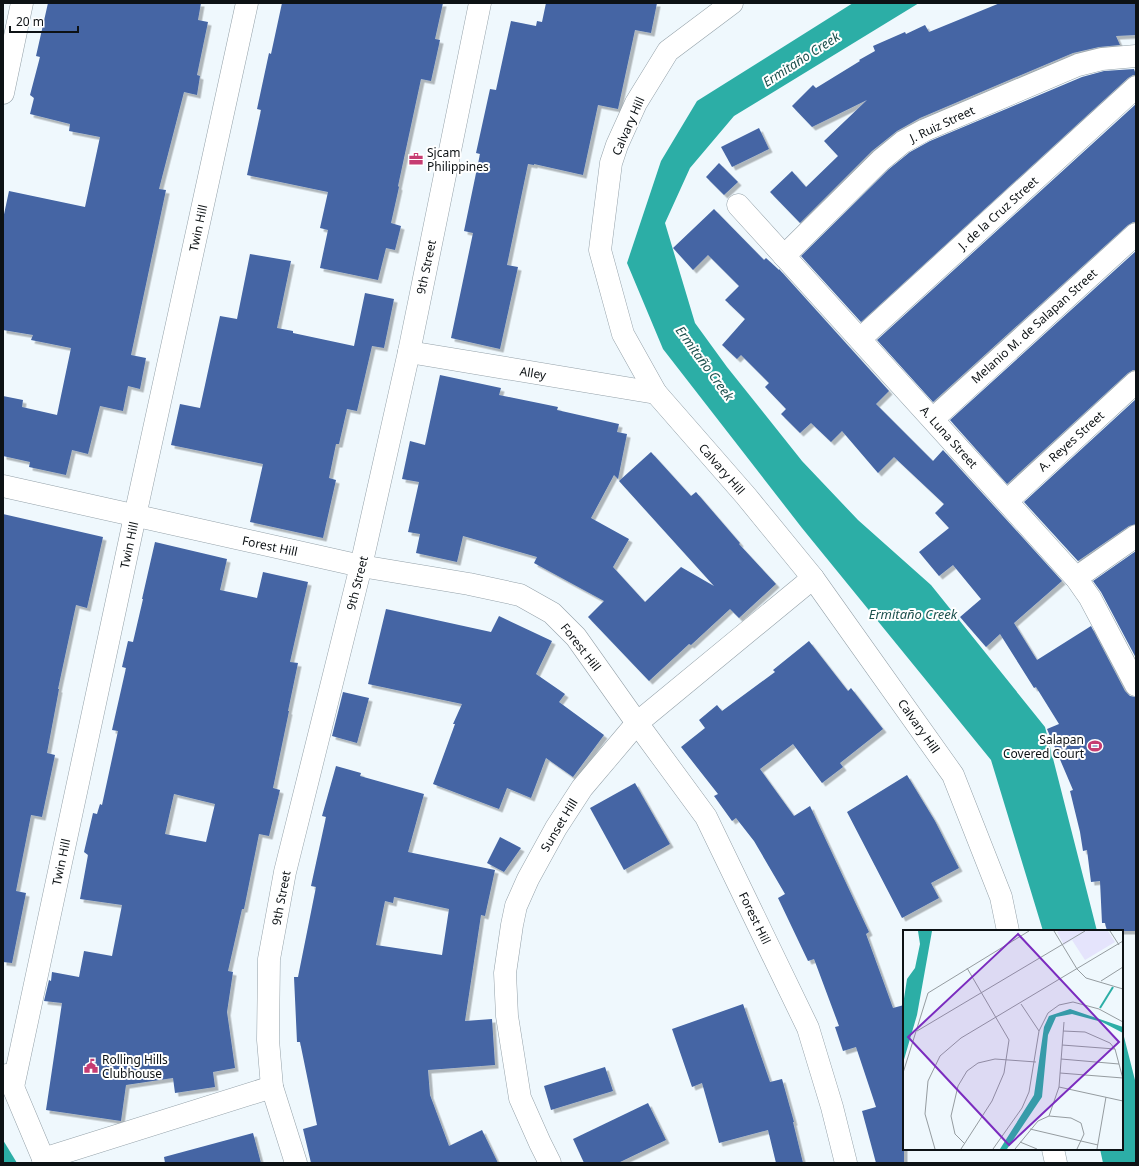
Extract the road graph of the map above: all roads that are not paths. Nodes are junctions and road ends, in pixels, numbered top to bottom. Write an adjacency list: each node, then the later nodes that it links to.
1 (22, 3): 7 (street)
2 (247, 3): 18 (street, Twin Hill)
3 (480, 3): 12 (street, 9th Street)
4 (732, 3): 14 (street, Calvary Hill)
5 (1136, 56): 10 (street, J. Ruiz Street)
6 (1136, 87): 11 (street, J. de la Cruz Street)
7 (3, 93)
8 (738, 205): 10 (street, A. Luna Street)
9 (1136, 234): 15 (street, Melanio M. de Salapan Street)
10 (784, 256): 11 (street, A. Luna Street)
11 (860, 339): 15 (street, A. Luna Street)
12 (409, 352): 14 (street, Alley); 20 (street, 9th Street)
13 (1136, 382): 17 (street, A. Reyes Street)
14 (656, 393): 21 (street, Calvary Hill)
15 (933, 419): 17 (street, A. Luna Street)
16 (3, 486): 18 (street, Forest Hill)
17 (1007, 501): 22 (street, A. Luna Street)
18 (135, 516): 20 (street, Forest Hill); 26 (street, Twin Hill)
19 (1136, 536): 22 (street)
20 (361, 566): 24 (street, Forest Hill); 27 (street, 9th Street)
21 (813, 578): 24 (street, Sunset Hill); 25 (street, Calvary Hill)
22 (1076, 578): 23 (street, A. Luna Street)
23 (1136, 685)
24 (637, 723): 31 (street, Sunset Hill); 32 (street, Forest Hill)
25 (1008, 930)
26 (8, 1079): 29 (street)
27 (272, 1087): 29 (street); 30 (street, 9th Street)
28 (1053, 1150): 33 (street)
29 (44, 1161)
30 (296, 1163)
31 (550, 1163)
32 (846, 1163)
33 (1056, 1163)

